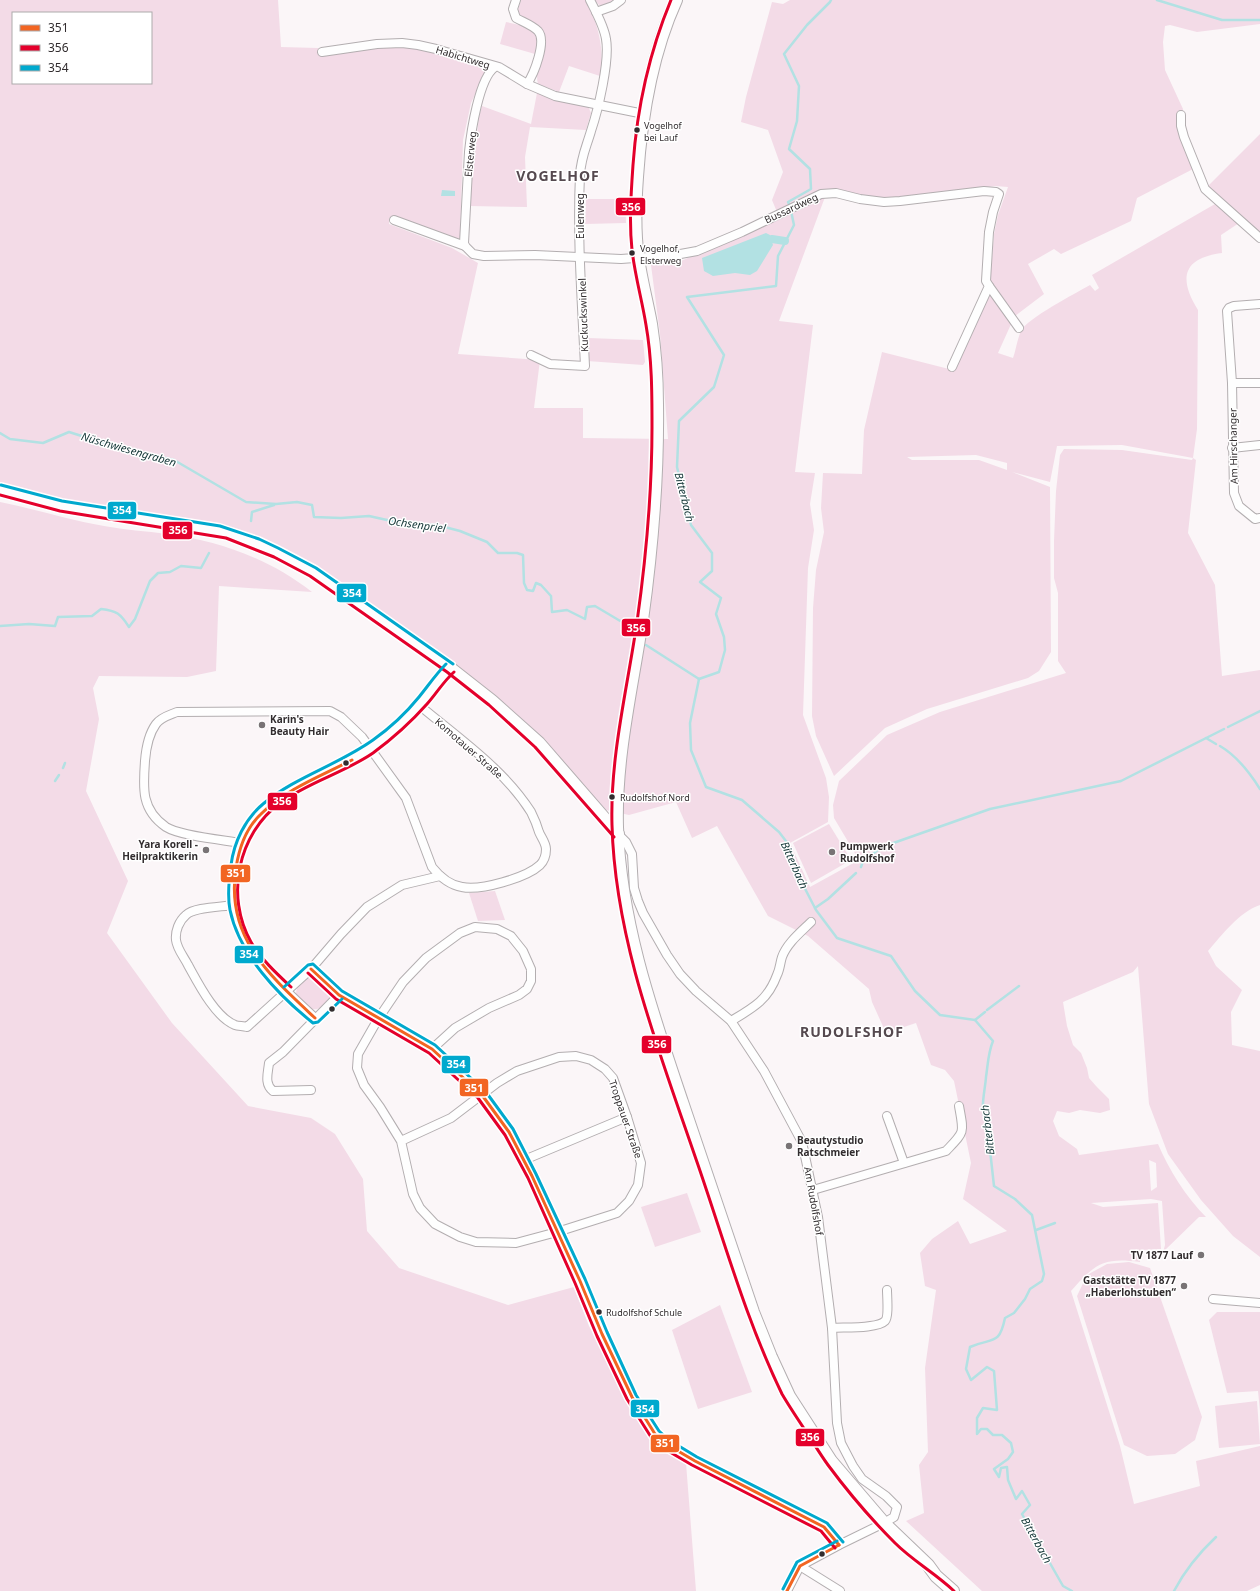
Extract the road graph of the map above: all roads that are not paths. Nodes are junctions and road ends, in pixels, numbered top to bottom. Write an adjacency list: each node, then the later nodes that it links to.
1 (516, 0): 8 (street)
2 (590, 0): 5 (street, Eulenweg)
3 (621, 0): 5 (street)
4 (676, 0): 10 (main road)
5 (596, 12): 9 (street, Eulenweg)
6 (322, 52): 7 (street, Habichtweg)
7 (495, 66): 8 (street, Habichtweg); 14 (street, Elsterweg)
8 (527, 84): 9 (street, Habichtweg)
9 (598, 105): 10 (street, Habichtweg); 15 (street, Eulenweg)
10 (644, 114): 16 (main road)
11 (1181, 115): 13 (street)
12 (394, 220): 14 (street)
13 (1260, 238)
14 (465, 246): 15 (street)
15 (580, 258): 16 (street); 20 (street, Kuckuckswinkel)
16 (638, 258): 17 (street, Bussardweg); 31 (main road)
17 (989, 286): 19 (street); 21 (street)
18 (1260, 304): 22 (street, Am Hirschanger)
19 (1019, 328)
20 (531, 356)
21 (952, 367)
22 (1232, 383): 23 (street); 25 (street, Am Hirschanger)
23 (1260, 383)
24 (1260, 445): 25 (street)
25 (1232, 448): 27 (street, Am Hirschanger)
26 (0, 490): 28 (main road)
27 (1260, 518)
28 (450, 668): 29 (street); 31 (main road)
29 (419, 705): 30 (street); 33 (street, Komotauer Straße)
30 (370, 748): 32 (street); 32 (street, Komotauer Straße); 33 (street, Komotauer Straße)
31 (618, 834): 41 (street, Am Rudolfshof); 57 (main road)
32 (241, 843): 34 (street)
33 (440, 876): 36 (street)
34 (233, 905): 37 (street); 37 (street)
35 (811, 922): 41 (street)
36 (311, 969): 37 (street); 38 (street)
37 (287, 991): 39 (street)
38 (339, 995): 39 (street); 40 (street)
39 (316, 1018): 43 (street)
40 (378, 1019): 42 (street); 42 (street, Troppauer Straße); 48 (street, Troppauer Straße)
41 (731, 1021): 51 (street, Am Rudolfshof)
42 (432, 1050): 44 (street)
43 (311, 1090)
44 (482, 1095): 47 (street, Troppauer Straße); 48 (street, Troppauer Straße); 49 (street)
45 (959, 1106): 50 (street)
46 (888, 1116): 50 (street)
47 (627, 1117): 49 (street); 52 (street, Troppauer Straße)
48 (401, 1141): 52 (street, Troppauer Straße)
49 (524, 1160): 52 (street)
50 (904, 1163): 51 (street)
51 (813, 1190): 56 (street, Am Rudolfshof)
52 (558, 1232): 58 (street)
53 (887, 1290): 56 (street)
54 (1213, 1300): 55 (street)
55 (1260, 1303)
56 (832, 1328): 57 (street, Am Rudolfshof)
57 (884, 1524): 58 (street); 59 (main road)
58 (839, 1545): 60 (street)
59 (928, 1565): 63 (main road); 64 (main road)
60 (800, 1566): 61 (street); 62 (street)
61 (786, 1591)
62 (840, 1591)
63 (952, 1591)
64 (961, 1591)

